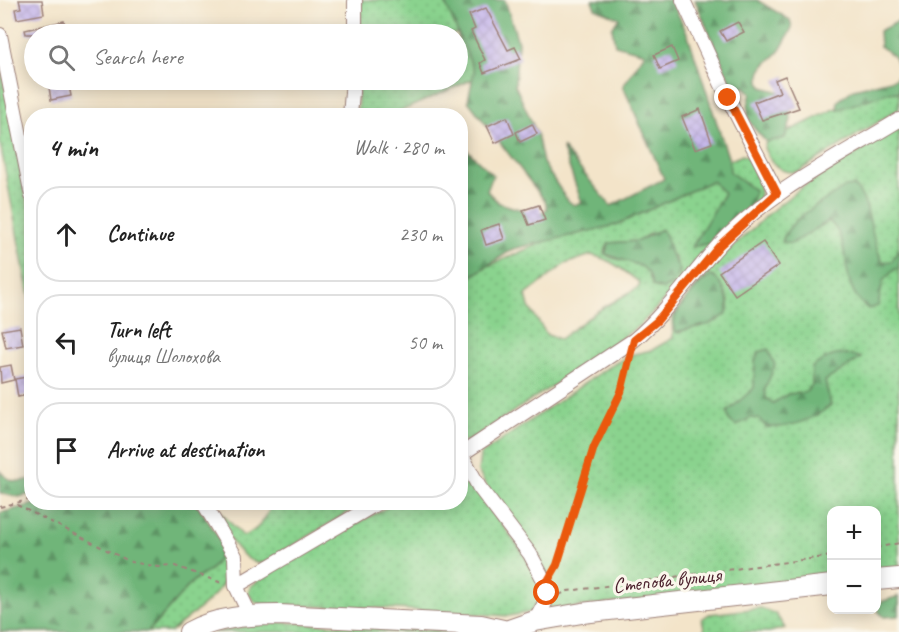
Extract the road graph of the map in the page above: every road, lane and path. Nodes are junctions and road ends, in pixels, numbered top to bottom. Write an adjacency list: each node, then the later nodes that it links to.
1 (355, 0): 3 (street)
2 (683, 0): 9 (street)
3 (355, 24)
4 (0, 35): 8 (street)
5 (351, 90): 6 (street)
6 (350, 108)
7 (899, 120): 9 (street)
8 (24, 156)
9 (777, 193): 10 (street)
10 (634, 340): 11 (street); 25 (path)
11 (468, 449)
12 (468, 467): 25 (street)
13 (24, 502): 14 (path)
14 (17, 505): 15 (path); 16 (path)
15 (0, 507)
16 (24, 508)
17 (27, 510): 27 (path)
18 (208, 510): 27 (street)
19 (365, 510): 27 (street)
20 (899, 543): 21 (path)
21 (881, 547)
22 (827, 557): 28 (path)
23 (899, 578): 24 (street)
24 (881, 580)
25 (546, 584): 28 (street)
26 (827, 585): 30 (street, Степова вулиця)
27 (236, 586): 29 (street)
28 (545, 603): 30 (street)
29 (250, 615): 31 (street); 32 (street)
30 (536, 621): 31 (street, Степова вулиця)
31 (511, 631)
32 (189, 632)

